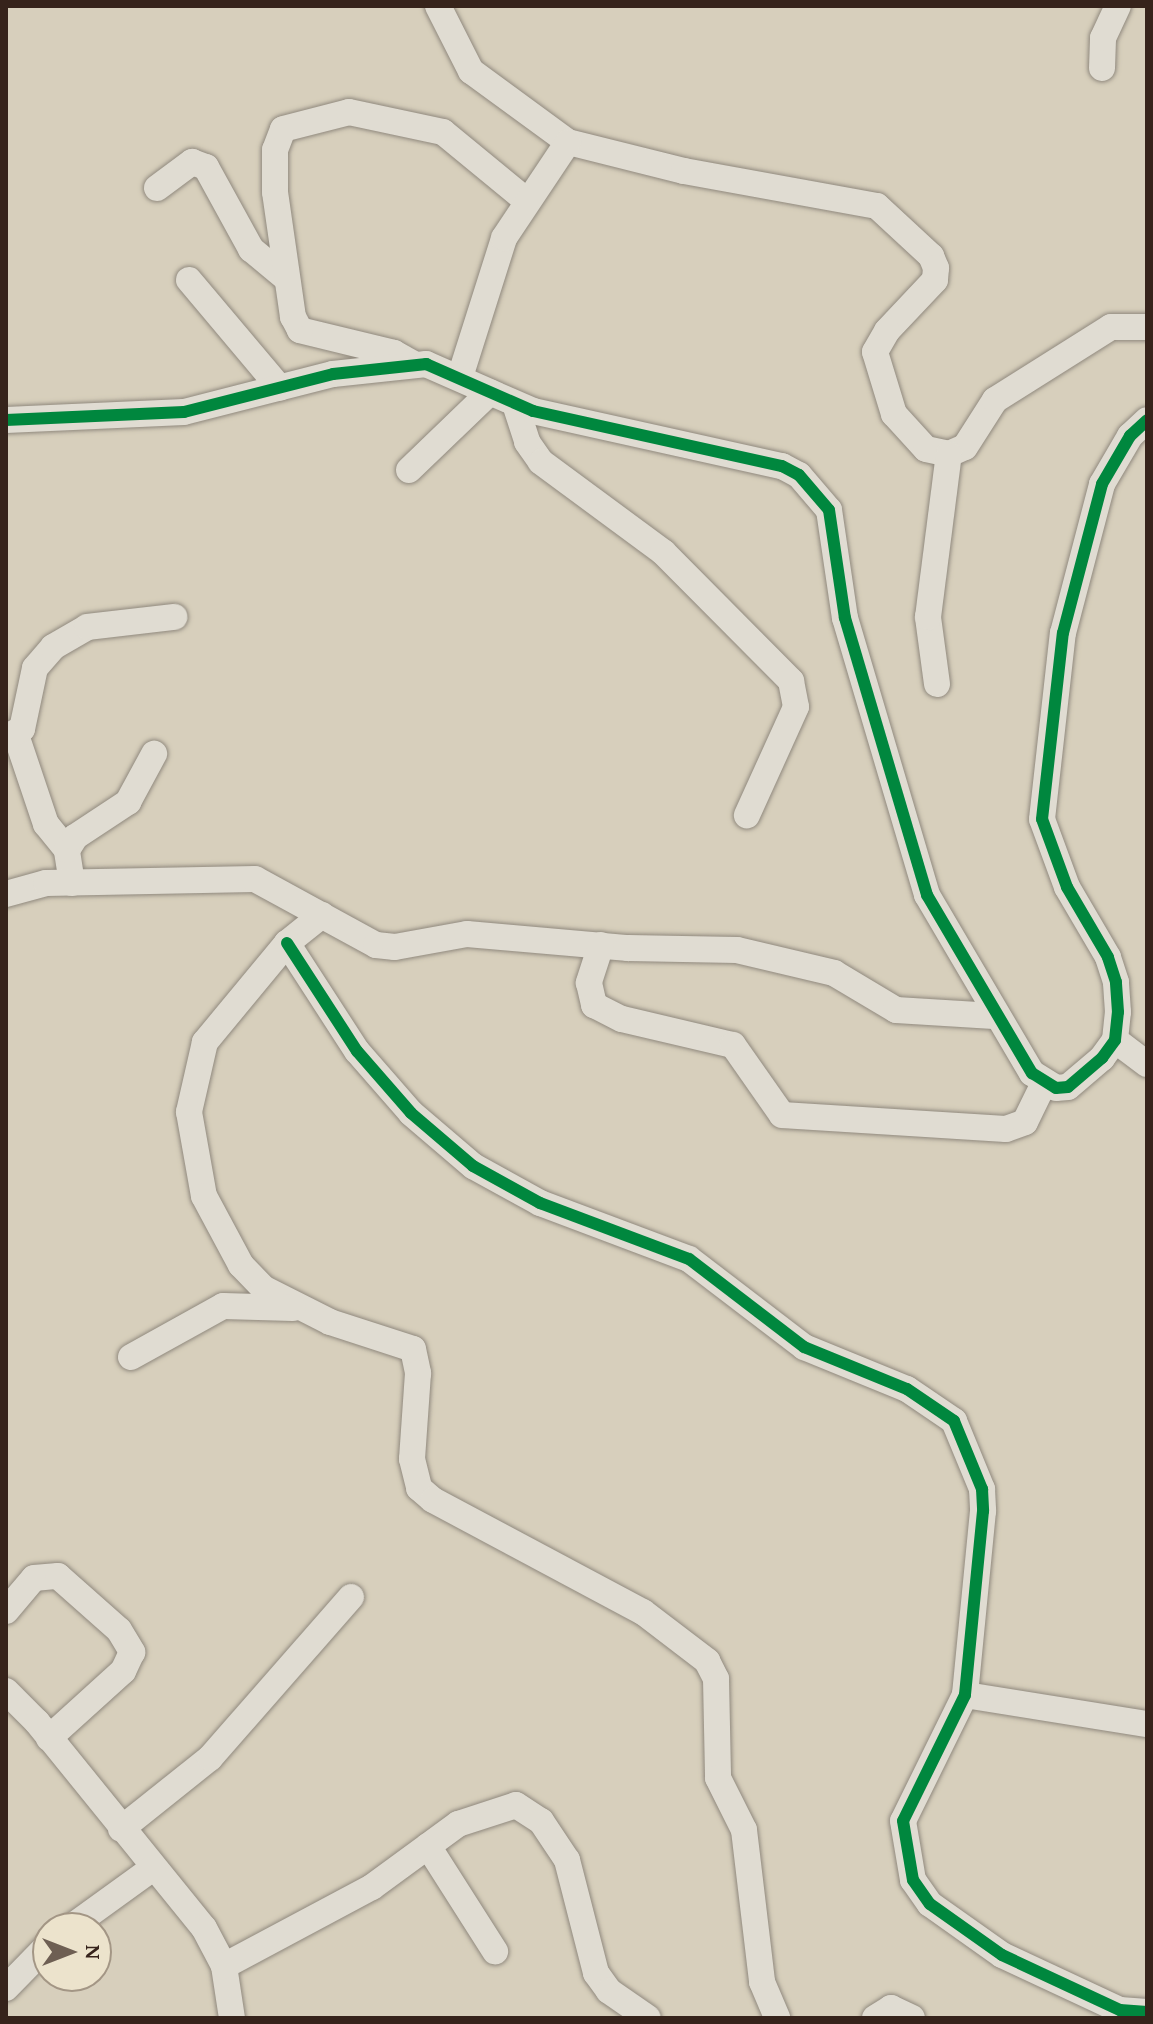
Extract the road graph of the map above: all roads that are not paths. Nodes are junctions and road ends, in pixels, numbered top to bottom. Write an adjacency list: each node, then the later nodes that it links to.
1 (438, 6): 4 (street)
2 (1118, 6): 3 (street)
3 (1102, 68)
4 (568, 142): 6 (street); 17 (street)
5 (157, 188): 7 (street)
6 (527, 201): 7 (street); 11 (street)
7 (287, 279): 10 (street)
8 (189, 280): 12 (street)
9 (1147, 327): 17 (street)
10 (417, 365): 11 (street); 12 (street)
11 (460, 377): 13 (street)
12 (280, 388): 15 (street)
13 (490, 392): 14 (street); 18 (street)
14 (515, 404): 23 (street); 30 (street)
15 (6, 420)
16 (1147, 420): 31 (street)
17 (949, 454): 20 (street)
18 (409, 470)
19 (174, 617): 21 (street)
20 (937, 684)
21 (11, 736): 24 (street)
22 (154, 754): 24 (street)
23 (747, 815)
24 (67, 850): 25 (street)
25 (72, 883): 26 (street); 27 (street)
26 (6, 894)
27 (322, 915): 28 (street); 29 (street)
28 (287, 943): 34 (street); 41 (street)
29 (601, 945): 30 (street); 33 (street)
30 (994, 1016): 33 (street)
31 (1115, 1040): 32 (street); 33 (street)
32 (1147, 1064)
33 (1044, 1083)
34 (250, 1277): 35 (street); 36 (street)
35 (235, 1305): 36 (street); 37 (street)
36 (303, 1308): 55 (street)
37 (131, 1357)
38 (351, 1597): 44 (street)
39 (6, 1611): 43 (street)
40 (6, 1691): 43 (street)
41 (965, 1695): 42 (street); 52 (street)
42 (1147, 1724)
43 (49, 1738): 44 (street)
44 (121, 1829): 46 (street)
45 (428, 1846): 48 (street); 50 (street); 54 (street)
46 (153, 1868): 47 (street); 50 (street)
47 (92, 1912)
48 (495, 1951)
49 (32, 1961): 51 (street)
50 (224, 1966): 53 (street)
51 (6, 1988)
52 (1147, 2012)
53 (232, 2018)
54 (648, 2018)
55 (777, 2018)
56 (875, 2018): 57 (street)
57 (912, 2018)

